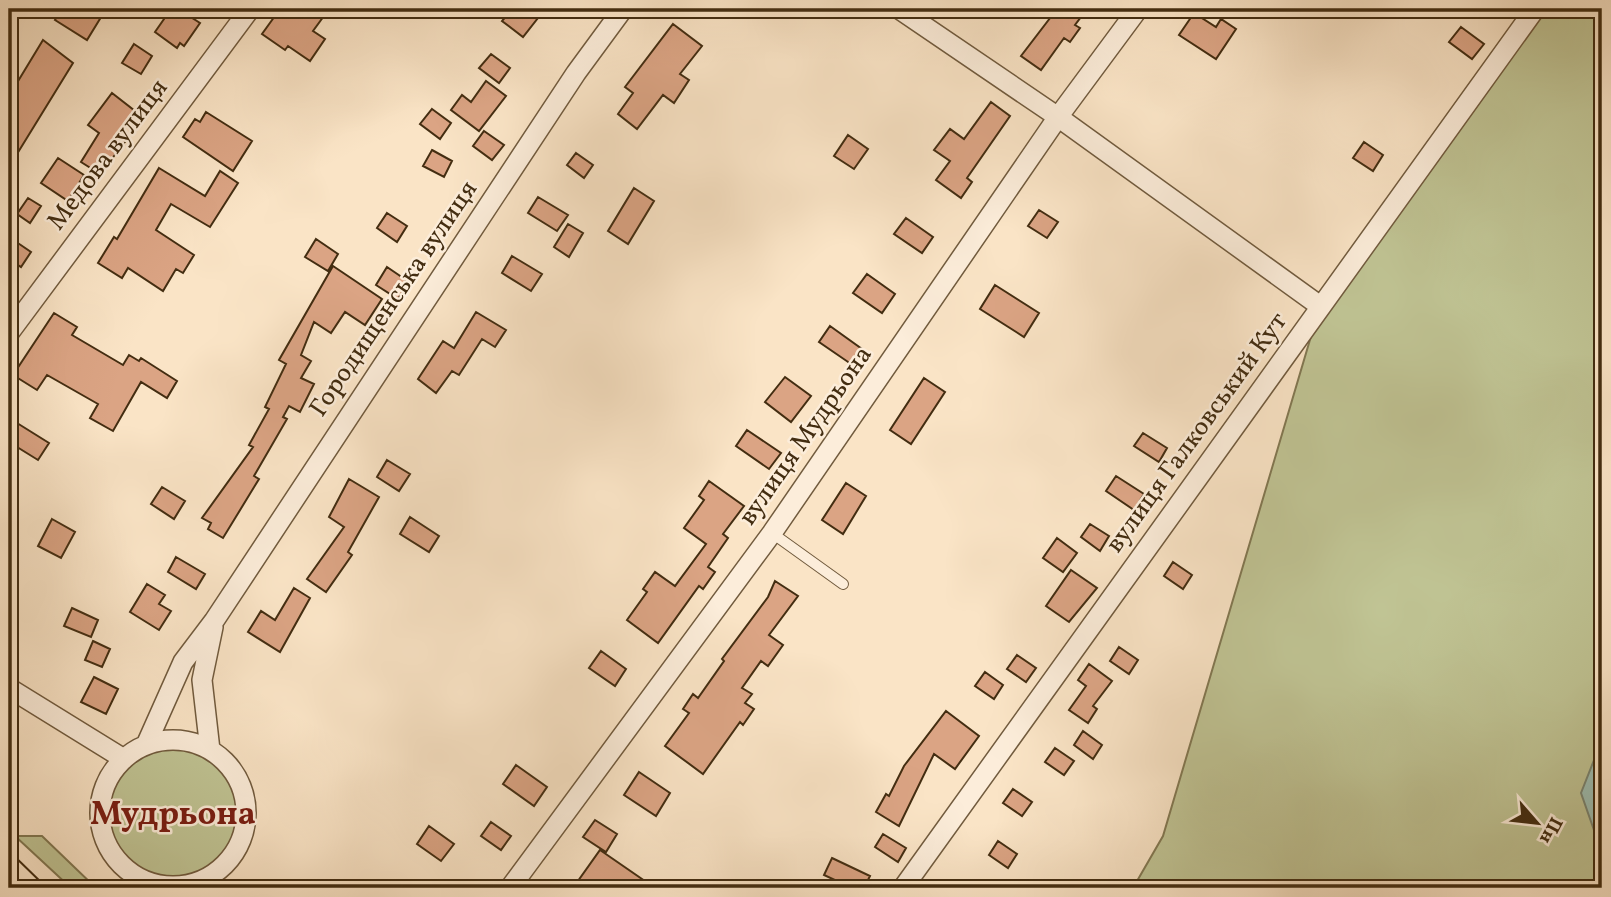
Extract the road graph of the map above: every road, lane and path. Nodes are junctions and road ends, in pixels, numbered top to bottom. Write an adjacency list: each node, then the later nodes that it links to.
1 (250, 9): 8 (street, Медова вулиця)
2 (623, 9): 11 (street, Городищенська вулиця)
3 (900, 9): 6 (street)
4 (1138, 9): 6 (street, вулиця Мудрьона)
5 (1535, 9): 7 (street, вулиця Галковський Кут)
6 (1058, 117): 7 (street); 9 (street, вулиця Мудрьона)
7 (1320, 306): 17 (street, вулиця Галковський Кут)
8 (9, 333)
9 (772, 533): 10 (lane); 16 (street, вулиця Мудрьона)
10 (843, 584)
11 (214, 621): 13 (street, Городищенська вулиця); 14 (street, Городищенська вулиця)
12 (9, 688): 15 (street)
13 (146, 745): 14 (street); 15 (street)
14 (209, 750): 15 (street)
15 (124, 759)
16 (510, 888)
17 (903, 888)

